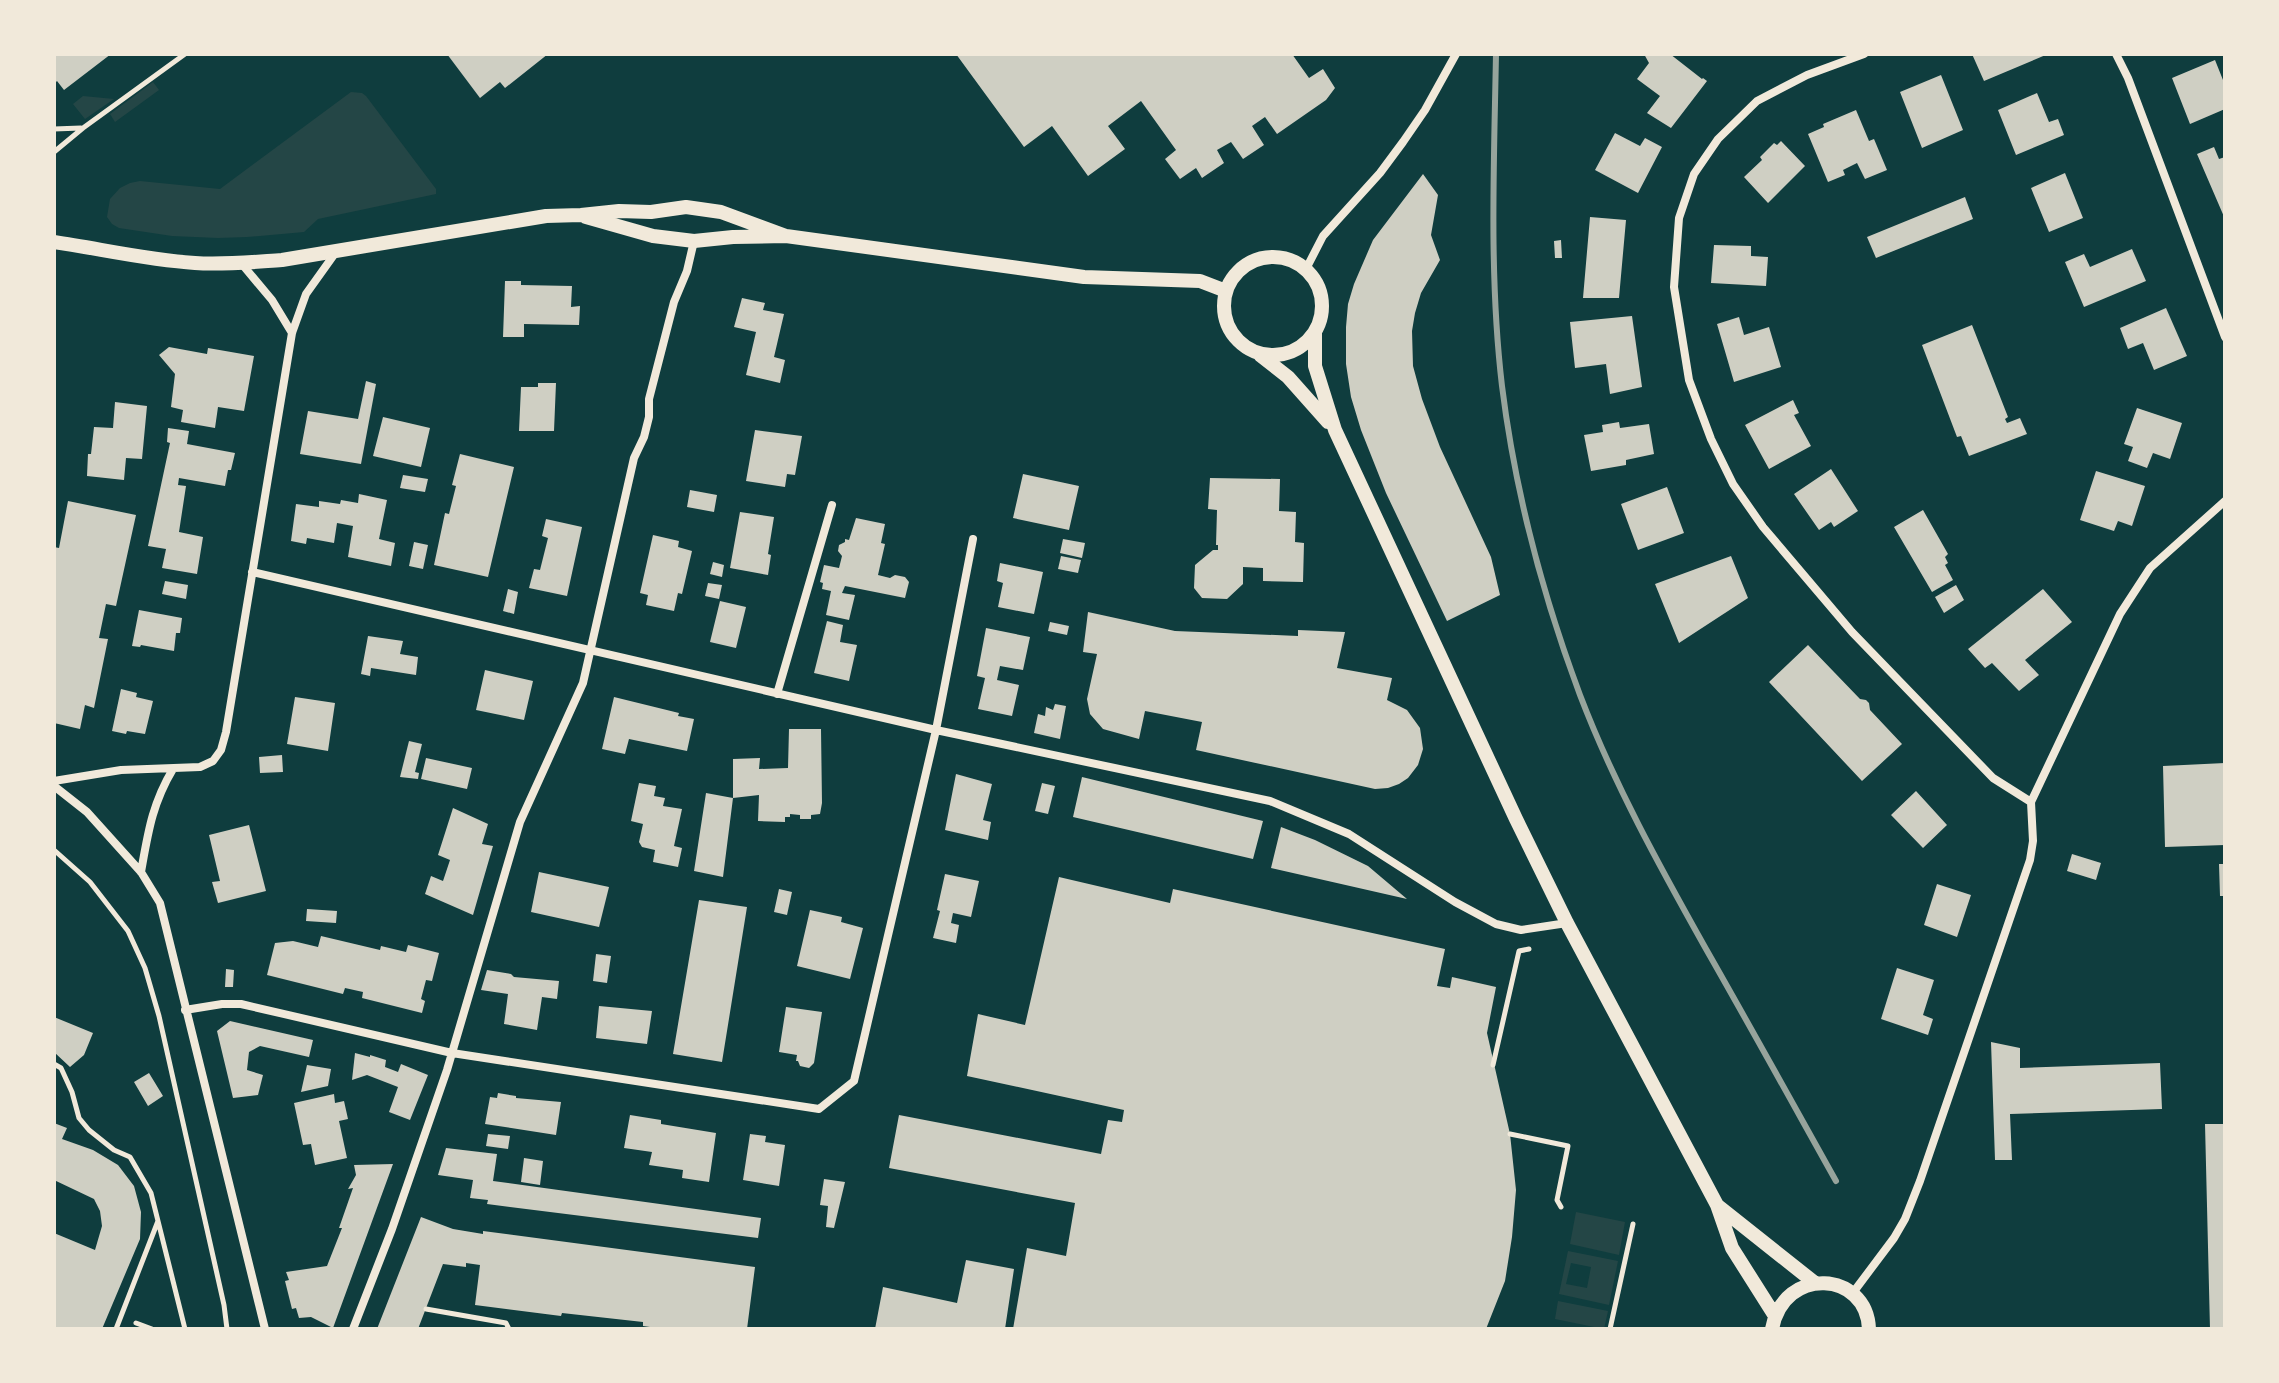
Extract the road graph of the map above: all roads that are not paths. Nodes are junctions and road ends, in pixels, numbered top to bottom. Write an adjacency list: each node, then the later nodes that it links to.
1 (1456, 54): 10 (street)
2 (1864, 54): 26 (street)
3 (2116, 54): 14 (street)
4 (581, 215): 5 (street); 6 (street); 8 (street)
5 (786, 236): 6 (street); 11 (street)
6 (694, 241): 21 (street)
7 (54, 242): 9 (street)
8 (337, 251): 9 (street); 13 (street)
9 (241, 263): 13 (street)
10 (1306, 269): 11 (street); 12 (street)
11 (1226, 291): 15 (street)
12 (1315, 331): 15 (street); 16 (street)
13 (292, 333): 20 (street)
14 (2225, 337)
15 (1257, 352): 16 (street)
16 (1335, 430): 28 (street)
17 (2225, 501): 26 (street)
18 (832, 505): 22 (street)
19 (973, 539): 23 (street)
20 (252, 572): 21 (street); 24 (street)
21 (591, 651): 22 (street); 30 (street)
22 (777, 694): 23 (street)
23 (936, 730): 28 (street); 30 (street)
24 (173, 769): 25 (street); 27 (street)
25 (54, 784): 27 (street)
26 (2031, 802): 33 (street)
27 (141, 872): 29 (street)
28 (1567, 923): 31 (street)
29 (185, 1010): 30 (street); 35 (street)
30 (452, 1053): 36 (street)
31 (1717, 1205): 32 (street); 34 (street)
32 (1815, 1283): 33 (street); 34 (street)
33 (1852, 1294): 37 (street)
34 (1774, 1322)
35 (265, 1329)
36 (353, 1329)
37 (1869, 1329)

